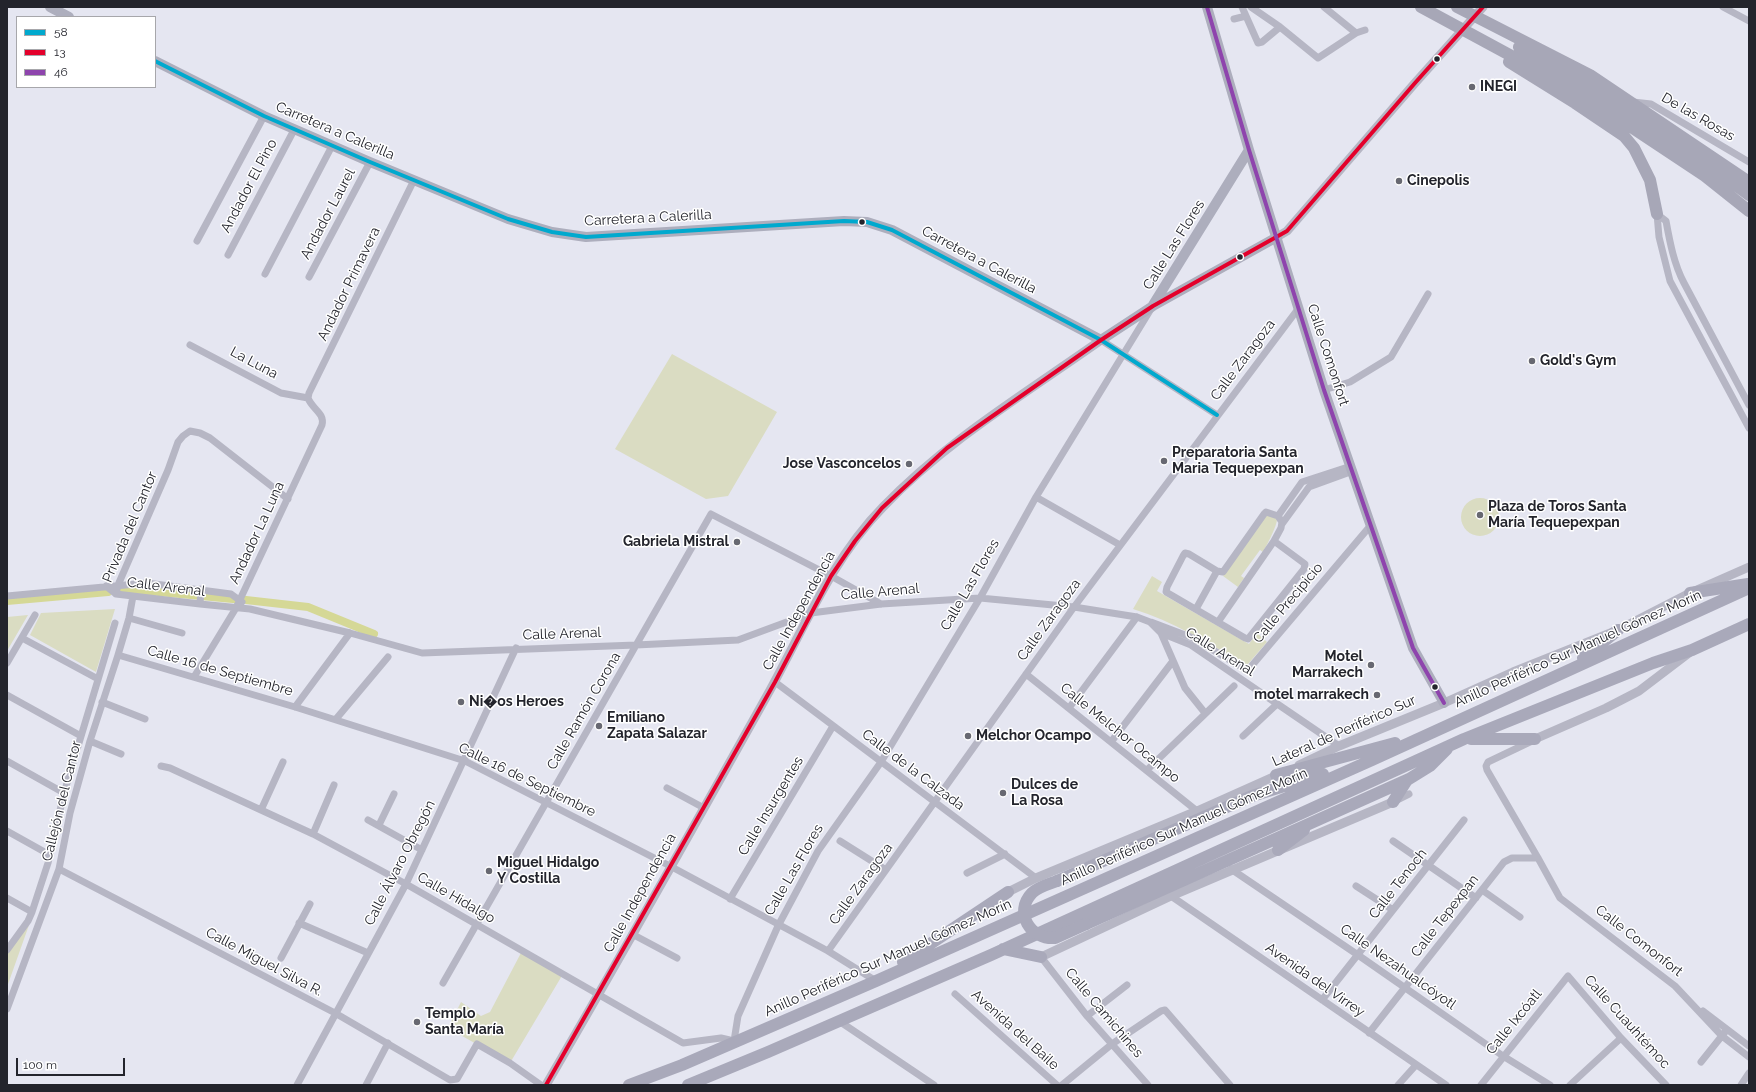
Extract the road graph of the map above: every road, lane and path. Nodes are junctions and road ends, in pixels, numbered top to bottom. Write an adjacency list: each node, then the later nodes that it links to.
1 (50, 7): 10 (main road)
2 (1206, 7): 25 (main road, Calle Comonfort)
3 (1242, 7): 11 (street)
4 (1251, 7): 15 (street)
5 (1324, 7): 18 (street)
6 (1421, 7): 16 (main road)
7 (1457, 7): 13 (main road)
8 (1483, 7): 13 (street, Calle Independencia)
9 (1723, 7): 14 (street)
10 (68, 16)
11 (1246, 16): 12 (street); 15 (street)
12 (1234, 19)
13 (1478, 19): 16 (street, Calle Independencia); 21 (main road); 30 (main road)
14 (1749, 21)
15 (1280, 27): 18 (street)
16 (1462, 29): 19 (main road); 33 (street, Calle Independencia)
17 (1365, 30): 18 (street)
18 (1356, 33)
19 (1473, 36): 31 (main road); 32 (main road)
20 (156, 62): 22 (main road, Carretera a Calerilla)
21 (1630, 102): 27 (street, De las Rosas); 29 (main road)
22 (264, 116): 23 (main road, Carretera a Calerilla); 34 (street)
23 (294, 130): 24 (main road, Carretera a Calerilla); 35 (street, Andador El Pino)
24 (332, 146): 26 (main road, Carretera a Calerilla); 36 (street)
25 (1249, 150): 33 (main road, Calle Comonfort); 39 (main road, Calle Las Flores)
26 (370, 162): 28 (main road, Carretera a Calerilla); 37 (street, Andador Laurel)
27 (1749, 162)
28 (414, 180): 41 (main road, Carretera a Calerilla); 45 (street, Andador Primavera)
29 (1749, 182)
30 (1749, 195)
31 (1749, 211)
32 (1657, 214): 46 (street); 48 (street)
33 (1277, 237): 39 (main road, Calle Independencia); 40 (main road, Calle Comonfort)
34 (197, 241)
35 (228, 255)
36 (264, 274)
37 (309, 277)
38 (1428, 294): 44 (street)
39 (1153, 306): 41 (main road, Calle Independencia); 43 (street, Calle Las Flores)
40 (1298, 309): 44 (main road, Calle Comonfort); 47 (street, Calle Zaragoza)
41 (1101, 340): 43 (street); 59 (street, Calle Independencia)
42 (190, 345): 45 (street, La Luna)
43 (1124, 354): 47 (street); 50 (street, Calle Las Flores)
44 (1324, 390): 49 (main road, Calle Comonfort)
45 (308, 398): 51 (street, Andador La Luna)
46 (1749, 405)
47 (1217, 415): 56 (street, Calle Zaragoza)
48 (1749, 428)
49 (1352, 469): 52 (street); 53 (street); 54 (main road, Calle Comonfort)
50 (1036, 497): 56 (street); 69 (street, Calle Las Flores)
51 (288, 498): 61 (street, Privada del Cantor); 70 (street, Andador La Luna)
52 (1278, 516): 53 (street); 58 (street)
53 (1282, 524): 55 (street)
54 (1371, 526): 80 (street, Calle Precipicio); 104 (main road, Calle Comonfort)
55 (1274, 541): 81 (street); 81 (street)
56 (1120, 545): 72 (street, Calle Zaragoza)
57 (1749, 567): 64 (street, Lateral de Periférico Sur)
58 (1217, 571): 75 (street); 75 (street)
59 (831, 576): 71 (street); 76 (street, Calle Independencia); 89 (street, Calle Ramón Corona)
60 (1749, 584): 64 (highway)
61 (118, 585): 62 (street, Calle Arenal); 65 (street, Privada del Cantor); 68 (street, Calle Arenal)
62 (106, 586): 65 (street, Calle Arenal); 66 (street, Calle Arenal)
63 (1749, 588): 96 (highway, Anillo Periférico Sur Manuel Gómez Morín)
64 (1690, 593): 84 (street, Lateral de Periférico Sur)
65 (116, 594): 67 (street, Calle Arenal)
66 (7, 596)
67 (133, 596): 68 (street, Calle Arenal); 79 (street, Callejón del Cantor)
68 (200, 597): 70 (street, Calle Arenal); 73 (street, Calle Arenal)
69 (980, 598): 71 (street, Calle Arenal); 72 (street, Calle Arenal); 126 (street, Calle Las Flores)
70 (239, 600): 73 (street, Andador La Luna); 74 (street, Calle Arenal)
71 (880, 604): 76 (street, Calle Arenal)
72 (1074, 607): 78 (street, Calle Arenal); 97 (street, Calle Zaragoza)
73 (236, 608): 74 (street, Calle Arenal); 98 (street, Andador La Luna)
74 (250, 609): 86 (street, Calle Arenal)
75 (1196, 609): 81 (street)
76 (811, 613): 89 (street, Calle Arenal); 100 (street, Calle Independencia)
77 (35, 616): 88 (street)
78 (1137, 617): 80 (street, Calle Arenal); 107 (street)
79 (129, 618): 85 (street); 92 (street, Callejón del Cantor)
80 (1150, 622): 87 (street, Calle Arenal)
81 (1218, 622)
82 (115, 623): 99 (street)
83 (1747, 626): 91 (highway)
84 (1618, 630): 96 (highway); 104 (street, Lateral de Periférico Sur)
85 (182, 633)
86 (350, 633): 90 (street, Calle Arenal); 106 (street)
87 (1160, 633): 94 (street); 105 (street, Calle Arenal)
88 (22, 638): 95 (street); 99 (street)
89 (636, 645): 90 (street, Calle Arenal); 138 (street, Calle Ramón Corona)
90 (516, 648): 124 (street, Calle Álvaro Obregón)
91 (1692, 650): 115 (highway); 116 (street)
92 (118, 655): 98 (street, Calle 16 de Septiembre); 103 (street, Callejón del Cantor)
93 (388, 657): 110 (street)
94 (1173, 661): 108 (street); 118 (street)
95 (7, 663)
96 (1568, 670): 112 (highway, Anillo Periférico Sur Manuel Gómez Morín)
97 (1026, 674): 107 (street, Calle Melchor Ocampo); 136 (street, Calle Zaragoza)
98 (194, 677): 106 (street, Calle 16 de Septiembre)
99 (98, 679): 113 (street)
100 (775, 682): 111 (street, Calle de la Calzada); 139 (street, Calle Independencia)
101 (1234, 686): 108 (street)
102 (7, 695): 113 (street)
103 (102, 702): 109 (street); 117 (street, Callejón del Cantor)
104 (1444, 703): 120 (street, Lateral de Periférico Sur)
105 (1277, 704): 114 (street); 120 (street, Calle Arenal)
106 (295, 707): 110 (street, Calle 16 de Septiembre)
107 (1069, 708): 118 (street, Calle Melchor Ocampo)
108 (1205, 713): 128 (street)
109 (145, 719)
110 (336, 719): 124 (street, Calle 16 de Septiembre)
111 (833, 726): 126 (street, Calle de la Calzada); 169 (street, Calle Insurgentes)
112 (1431, 733): 122 (highway, Anillo Periférico Sur Manuel Gómez Morín); 129 (highway)
113 (81, 736): 133 (street)
114 (1243, 736)
115 (1464, 739): 116 (highway); 119 (highway)
116 (1535, 739): 154 (street, Calle Comonfort)
117 (90, 740): 121 (street); 157 (street, Callejón del Cantor)
118 (1111, 742): 128 (street, Calle Melchor Ocampo)
119 (1450, 745): 130 (highway); 178 (highway)
120 (1339, 746): 129 (street, Lateral de Periférico Sur)
121 (121, 754)
122 (1372, 760): 143 (highway, bridge); 187 (highway, Anillo Periférico Sur Manuel Gómez Morín)
123 (7, 761): 133 (street)
124 (465, 761): 138 (street, Calle 16 de Septiembre); 150 (street, Calle Álvaro Obregón)
125 (283, 762): 140 (street)
126 (882, 762): 136 (street, Calle de la Calzada); 176 (street, Calle Las Flores)
127 (161, 766): 140 (street, Calle Hidalgo)
128 (1146, 770): 141 (street, Calle Melchor Ocampo)
129 (1276, 775): 141 (street, Lateral de Periférico Sur)
130 (1407, 780): 137 (highway); 143 (highway)
131 (334, 785): 147 (street)
132 (667, 788): 139 (street)
133 (64, 793): 153 (street)
134 (394, 794): 145 (street)
135 (1409, 794): 137 (street)
136 (935, 802): 152 (street, Calle de la Calzada); 158 (street, Calle Zaragoza)
137 (1393, 802): 151 (street)
138 (546, 803): 155 (street, Calle 16 de Septiembre); 175 (street, Calle Ramón Corona)
139 (704, 808): 155 (street, Calle Independencia)
140 (261, 810): 147 (street, Calle Hidalgo)
141 (1198, 811): 161 (street, Lateral de Periférico Sur)
142 (368, 820): 145 (street)
143 (1317, 820): 151 (highway)
144 (1464, 820): 156 (street, Calle Tenoch)
145 (379, 825): 150 (street)
146 (7, 831): 153 (street)
147 (312, 834): 162 (street, Calle Hidalgo)
148 (840, 841): 158 (street)
149 (1393, 841): 156 (street)
150 (422, 850): 162 (street, Calle Álvaro Obregón)
151 (1278, 850): 159 (street)
152 (1005, 854): 160 (street); 161 (street, Calle de la Calzada)
153 (50, 855): 172 (street)
154 (1538, 858): 164 (street, Calle Tepexpan); 194 (street, Calle Comonfort)
155 (670, 866): 169 (street, Calle 16 de Septiembre); 177 (street, Calle Independencia)
156 (1428, 866): 168 (street); 171 (street, Calle Tenoch)
157 (59, 869): 195 (street, Callejón del Cantor); 196 (street, Calle Miguel Silva R.)
158 (886, 870): 180 (street, Calle Zaragoza)
159 (1231, 870): 166 (street); 182 (street, Calle Nezahualcóyotl)
160 (967, 873)
161 (1036, 878): 165 (street, Lateral de Periférico Sur)
162 (406, 884): 175 (street, Calle Hidalgo); 181 (street, Calle Álvaro Obregón)
163 (1356, 886): 171 (street)
164 (1482, 890): 168 (street, Calle Tepexpan); 173 (street)
165 (1008, 892): 187 (highway)
166 (1171, 896): 183 (street); 193 (street, Avenida del Virrey)
167 (7, 898): 172 (street)
168 (1476, 898): 190 (street, Calle Tepexpan)
169 (730, 899): 176 (street, Calle 16 de Septiembre)
170 (310, 904): 174 (street)
171 (1393, 910): 182 (street, Calle Tenoch)
172 (32, 912): 179 (street)
173 (1520, 917)
174 (299, 923): 181 (street); 184 (street)
175 (476, 924): 188 (street, Calle Ramón Corona); 191 (street, Calle Hidalgo)
176 (778, 926): 180 (street, Calle 16 de Septiembre); 203 (street, Calle Las Flores)
177 (632, 934): 185 (street); 191 (street, Calle Independencia)
178 (1003, 949): 183 (highway); 198 (highway)
179 (7, 950)
180 (828, 951): 187 (street, Calle 16 de Septiembre)
181 (368, 953): 196 (street, Calle Álvaro Obregón)
182 (1358, 955): 190 (street, Calle Nezahualcóyotl); 193 (street, Calle Tenoch)
183 (1041, 957): 197 (street, Calle Camichines)
184 (281, 958)
185 (677, 958)
186 (1568, 976): 202 (street, Calle Cuauhtémoc); 207 (street, Calle Ixcóatl)
187 (876, 981): 203 (highway, Anillo Periférico Sur Manuel Gómez Morín)
188 (442, 983)
189 (1127, 985): 197 (street)
190 (1405, 988): 200 (street, Calle Tepexpan); 207 (street, Calle Nezahualcóyotl)
191 (599, 994): 203 (street, Calle Hidalgo); 215 (street, Calle Independencia)
192 (955, 994): 219 (street, Avenida del Baile)
193 (1322, 1000): 200 (street, Avenida del Virrey)
194 (1693, 1004): 199 (street); 201 (street)
195 (7, 1009)
196 (335, 1013): 204 (street, Calle Miguel Silva R.); 212 (street, Calle Álvaro Obregón)
197 (1087, 1016): 205 (street, Calle Camichines)
198 (839, 1021): 217 (highway); 218 (street)
199 (1727, 1028): 201 (street); 206 (street)
200 (1369, 1033): 210 (street, Avenida del Virrey)
201 (1722, 1036): 208 (street); 209 (street)
202 (1621, 1038): 227 (street); 228 (street, Calle Cuauhtémoc)
203 (734, 1041): 216 (highway, Anillo Periférico Sur Manuel Gómez Morín)
204 (388, 1043): 213 (street); 214 (street, Calle Miguel Silva R.)
205 (1112, 1044): 220 (street); 221 (street, Calle Camichines); 222 (street)
206 (1749, 1046)
207 (1503, 1056): 225 (street, Calle Ixcóatl); 226 (street, Calle Nezahualcóyotl)
208 (1749, 1057)
209 (1701, 1062)
210 (1416, 1065): 223 (street); 224 (street, Avenida del Virrey)
211 (1749, 1073): 229 (street)
212 (297, 1085)
213 (366, 1085)
214 (540, 1085)
215 (546, 1085)
216 (628, 1085)
217 (688, 1085)
218 (934, 1085)
219 (1057, 1085)
220 (1062, 1085)
221 (1148, 1085)
222 (1230, 1085)
223 (1398, 1085)
224 (1446, 1085)
225 (1481, 1085)
226 (1550, 1085)
227 (1570, 1085)
228 (1666, 1085)
229 (1741, 1085)

